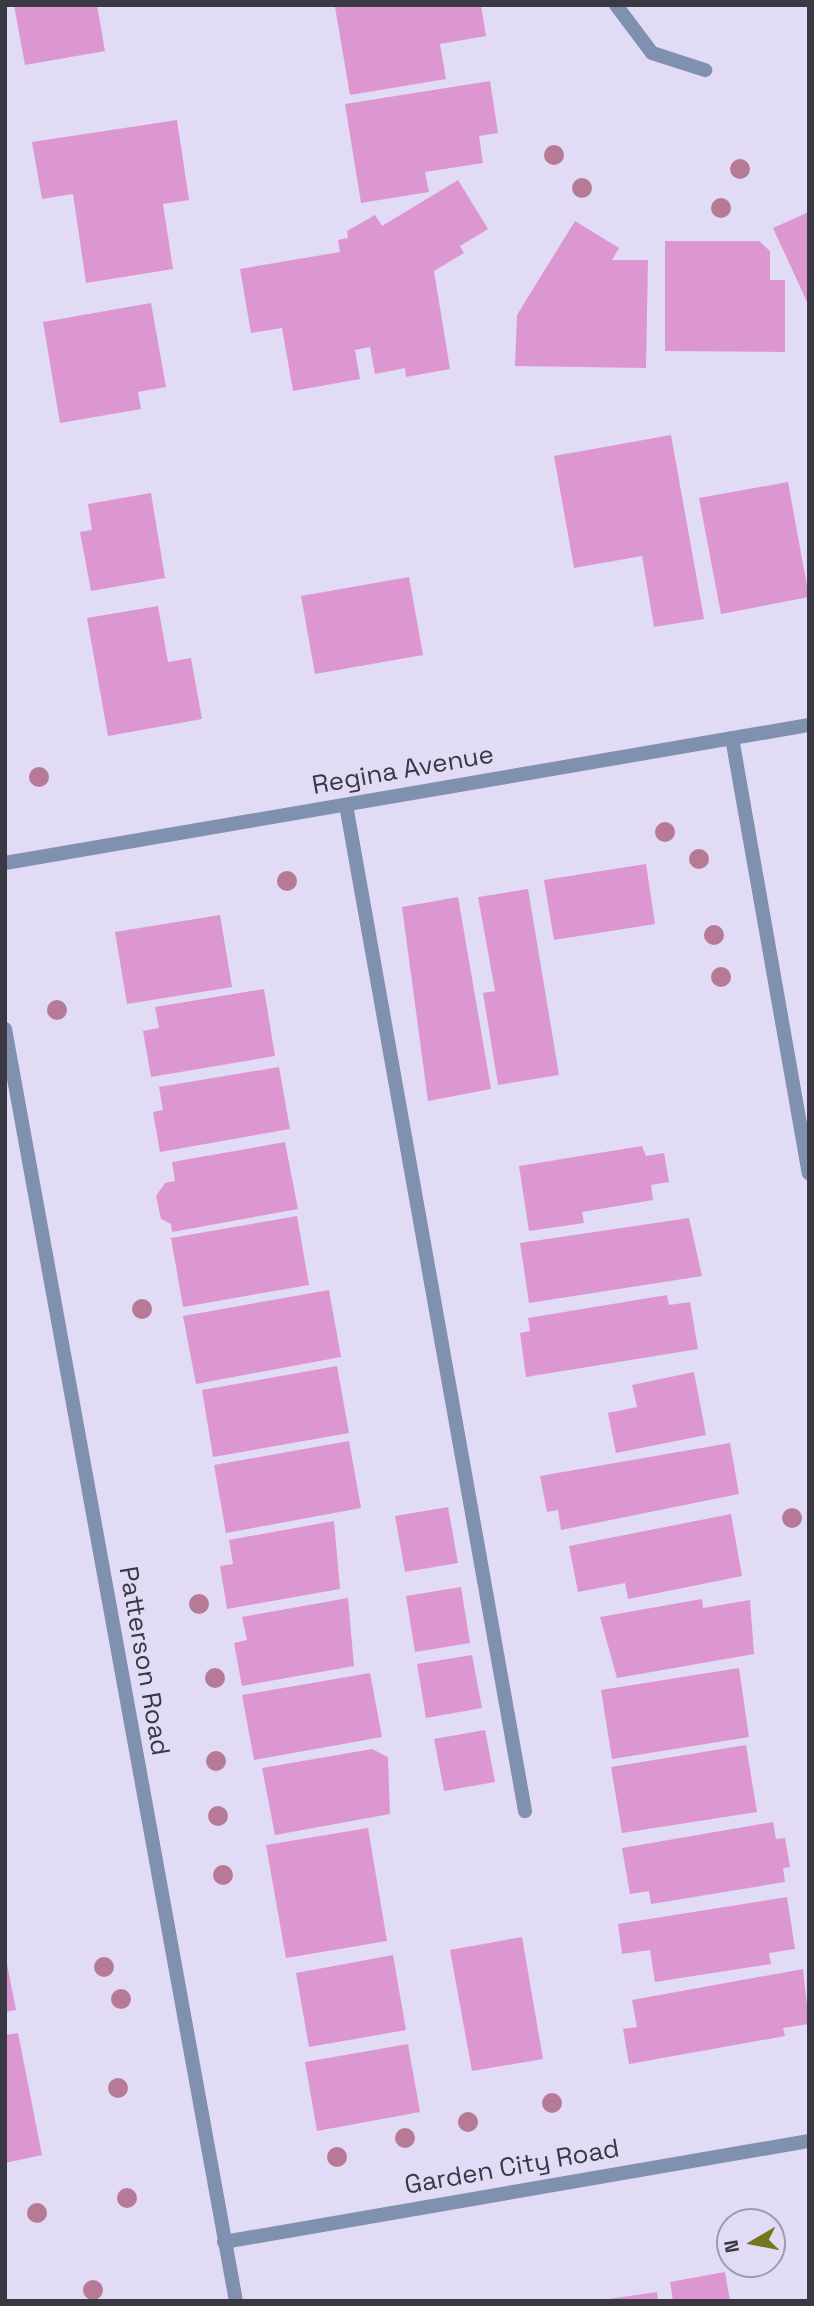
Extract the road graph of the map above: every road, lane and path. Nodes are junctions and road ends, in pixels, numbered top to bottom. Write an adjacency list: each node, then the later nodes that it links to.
1 (615, 5): 2 (street)
2 (705, 70)
3 (809, 725): 4 (street, Regina Avenue)
4 (732, 738): 5 (street, Regina Avenue); 8 (street)
5 (345, 805): 6 (street, Regina Avenue); 9 (street)
6 (5, 863)
7 (5, 1029): 11 (street, Patterson Road)
8 (809, 1173)
9 (525, 1811)
10 (809, 2141): 11 (street, Garden City Road)
11 (224, 2242): 12 (street, Patterson Road)
12 (236, 2301)

